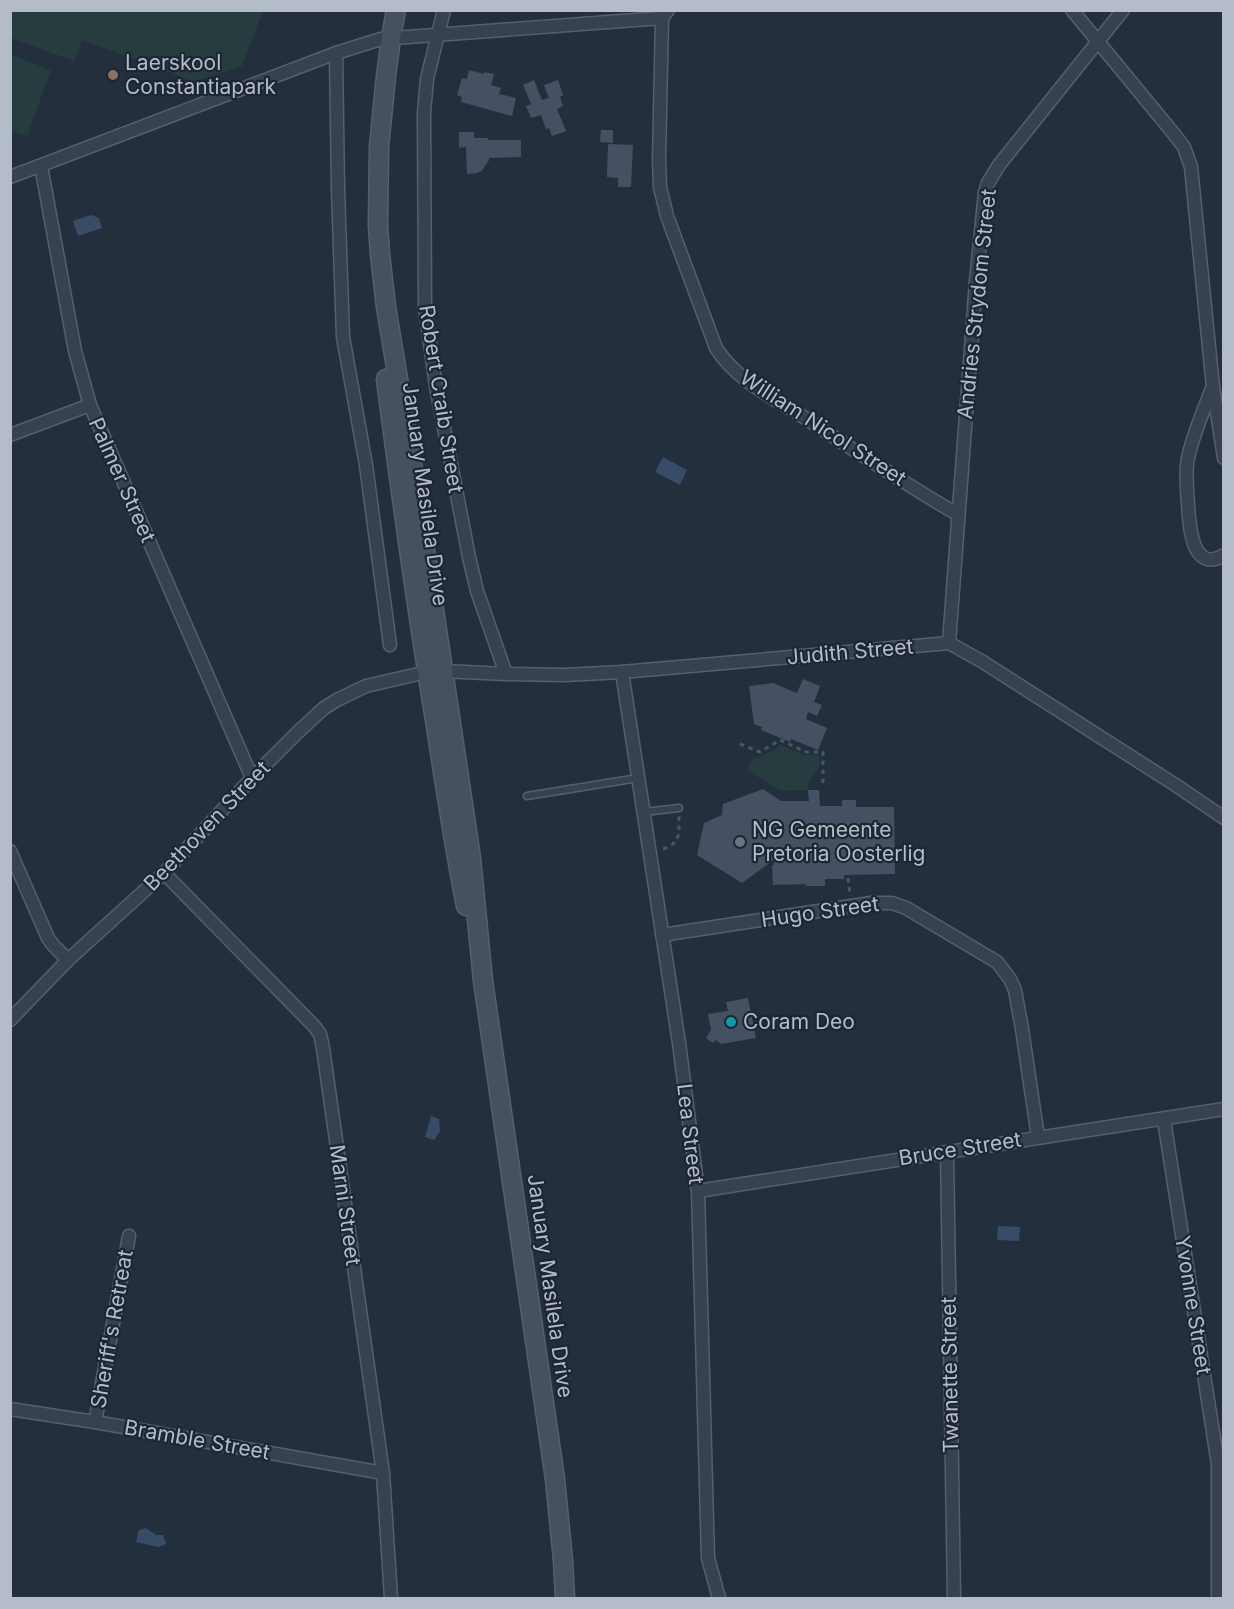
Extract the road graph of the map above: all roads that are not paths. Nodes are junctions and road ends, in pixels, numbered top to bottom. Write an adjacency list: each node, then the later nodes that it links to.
1 (385, 10): 8 (main road, January Masilela Drive)
2 (396, 10): 8 (main road, January Masilela Drive)
3 (444, 10): 7 (street, Robert Craib Street)
4 (1072, 10): 9 (street)
5 (1123, 10): 9 (street, Andries Strydom Street)
6 (665, 14): 7 (street); 18 (street, William Nicol Street)
7 (438, 34): 8 (street); 24 (street, Robert Craib Street)
8 (386, 38): 10 (street); 22 (main road, January Masilela Drive)
9 (1098, 42): 13 (street); 18 (street, Andries Strydom Street)
10 (336, 53): 11 (street); 21 (street)
11 (41, 166): 12 (street); 14 (street, Palmer Street)
12 (10, 177)
13 (1213, 387): 15 (street); 19 (street)
14 (90, 405): 16 (street); 25 (street, Palmer Street)
15 (1220, 416): 17 (street)
16 (10, 435)
17 (1224, 458)
18 (957, 514): 20 (street, Andries Strydom Street)
19 (1224, 555)
20 (949, 643): 23 (street, Judith Street); 30 (street)
21 (390, 645)
22 (435, 671): 24 (street, Judith Street); 25 (street, Beethoven Street); 47 (main road, January Masilela Drive)
23 (622, 672): 24 (street, Judith Street); 26 (street, Lea Street)
24 (506, 674)
25 (252, 778): 32 (street, Beethoven Street)
26 (638, 778): 27 (lane); 29 (street, Lea Street)
27 (527, 796)
28 (679, 808): 29 (lane)
29 (643, 812): 33 (street, Lea Street)
30 (1224, 818)
31 (10, 851): 34 (street)
32 (164, 873): 34 (street, Beethoven Street); 45 (street, Marni Street)
33 (662, 935): 38 (street, Hugo Street); 40 (street, Lea Street)
34 (68, 960): 35 (street, Beethoven Street)
35 (10, 1020)
36 (1224, 1109): 37 (street, Bruce Street)
37 (1164, 1120): 38 (street, Bruce Street); 44 (street, Yvonne Street)
38 (1038, 1137): 39 (street, Bruce Street)
39 (947, 1152): 40 (street, Bruce Street); 49 (street, Twanette Street)
40 (698, 1191): 48 (street, Lea Street)
41 (129, 1236): 43 (street, Sheriff's Retreat)
42 (10, 1409): 43 (street, Bramble Street)
43 (95, 1422): 45 (street, Bramble Street)
44 (1221, 1463): 50 (street, Yvonne Street)
45 (383, 1473): 46 (street, Marni Street)
46 (391, 1599)
47 (565, 1599)
48 (719, 1599)
49 (954, 1599)
50 (1218, 1599)

